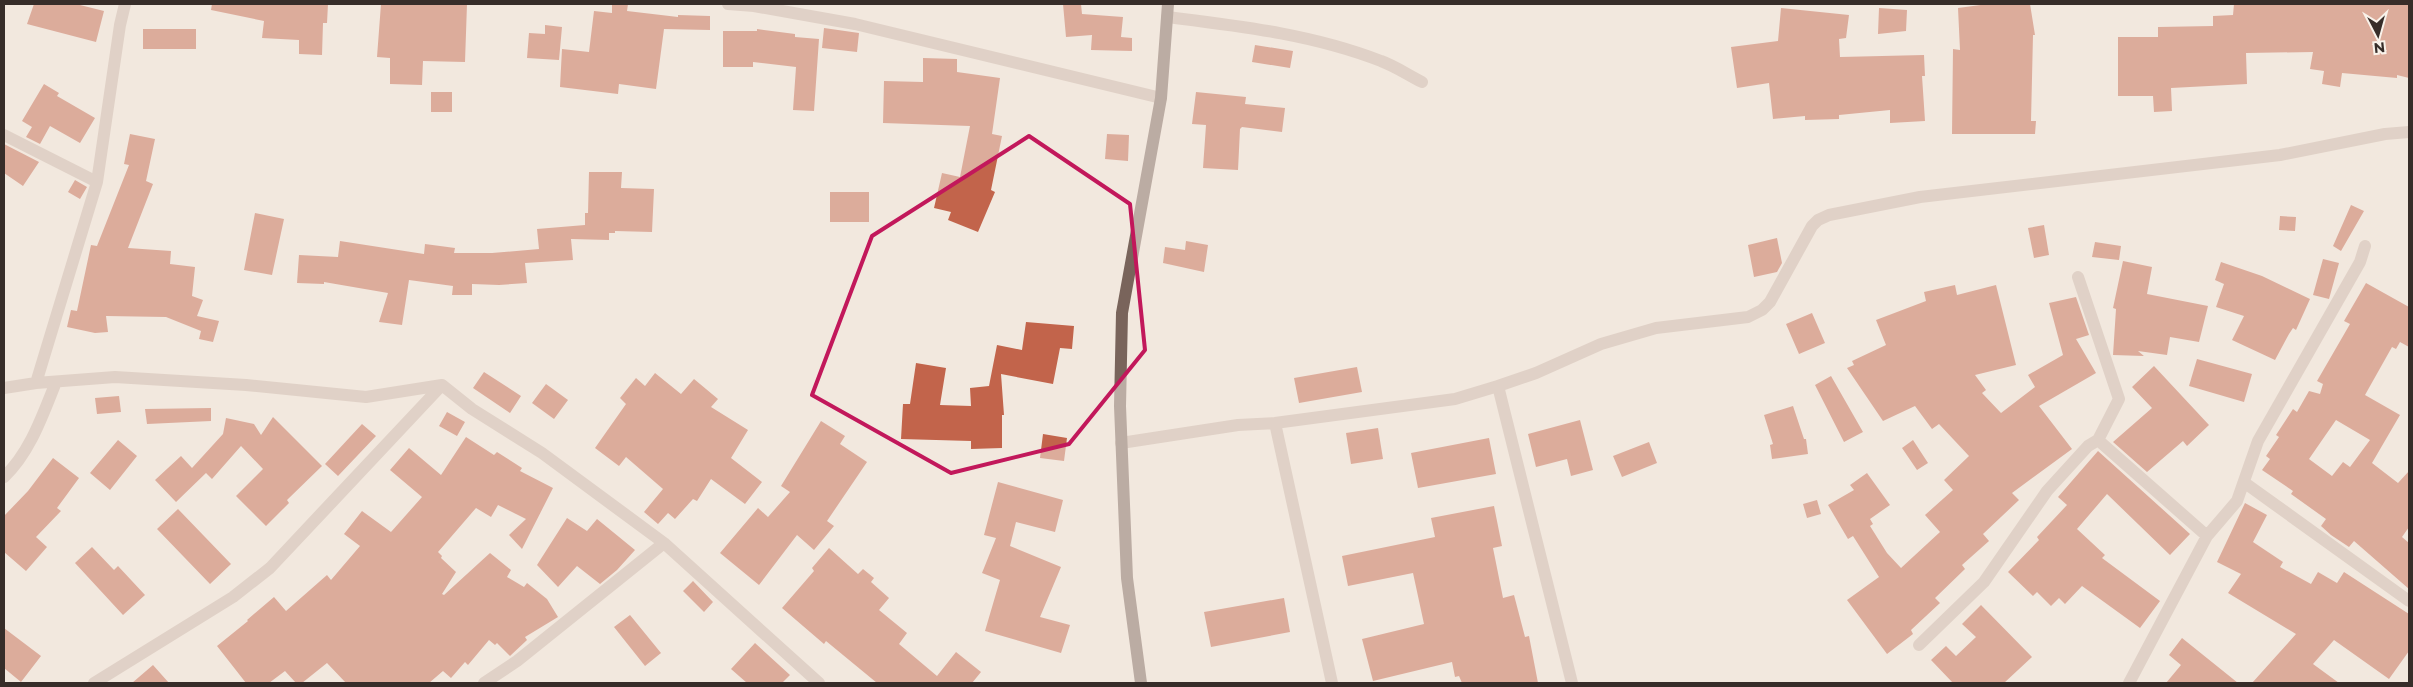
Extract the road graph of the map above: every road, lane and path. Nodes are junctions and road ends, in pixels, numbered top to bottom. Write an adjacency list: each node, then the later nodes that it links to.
1 (125, 4): 9 (street)
2 (728, 4): 6 (street)
3 (1168, 4): 4 (main road)
4 (1167, 17): 5 (street); 6 (main road)
5 (1422, 82)
6 (1161, 98): 19 (main road)
7 (2409, 132): 15 (street)
8 (4, 135): 9 (street)
9 (97, 182): 13 (street)
10 (2365, 246): 21 (street)
11 (2078, 276): 18 (street)
12 (56, 382): 13 (street); 14 (street); 20 (street)
13 (36, 383): 16 (street)
14 (442, 385): 23 (street); 26 (street)
15 (1498, 386): 17 (street); 31 (street)
16 (4, 388)
17 (1275, 423): 19 (street); 30 (street)
18 (2098, 440): 22 (street); 25 (street)
19 (1120, 443): 29 (main road)
20 (4, 477)
21 (2245, 482): 22 (street); 24 (street)
22 (2207, 536): 32 (street)
23 (664, 543): 27 (street); 28 (street)
24 (2409, 601)
25 (1919, 645)
26 (94, 683)
27 (484, 683)
28 (818, 683)
29 (1141, 683)
30 (1332, 683)
31 (1572, 683)
32 (2130, 683)

